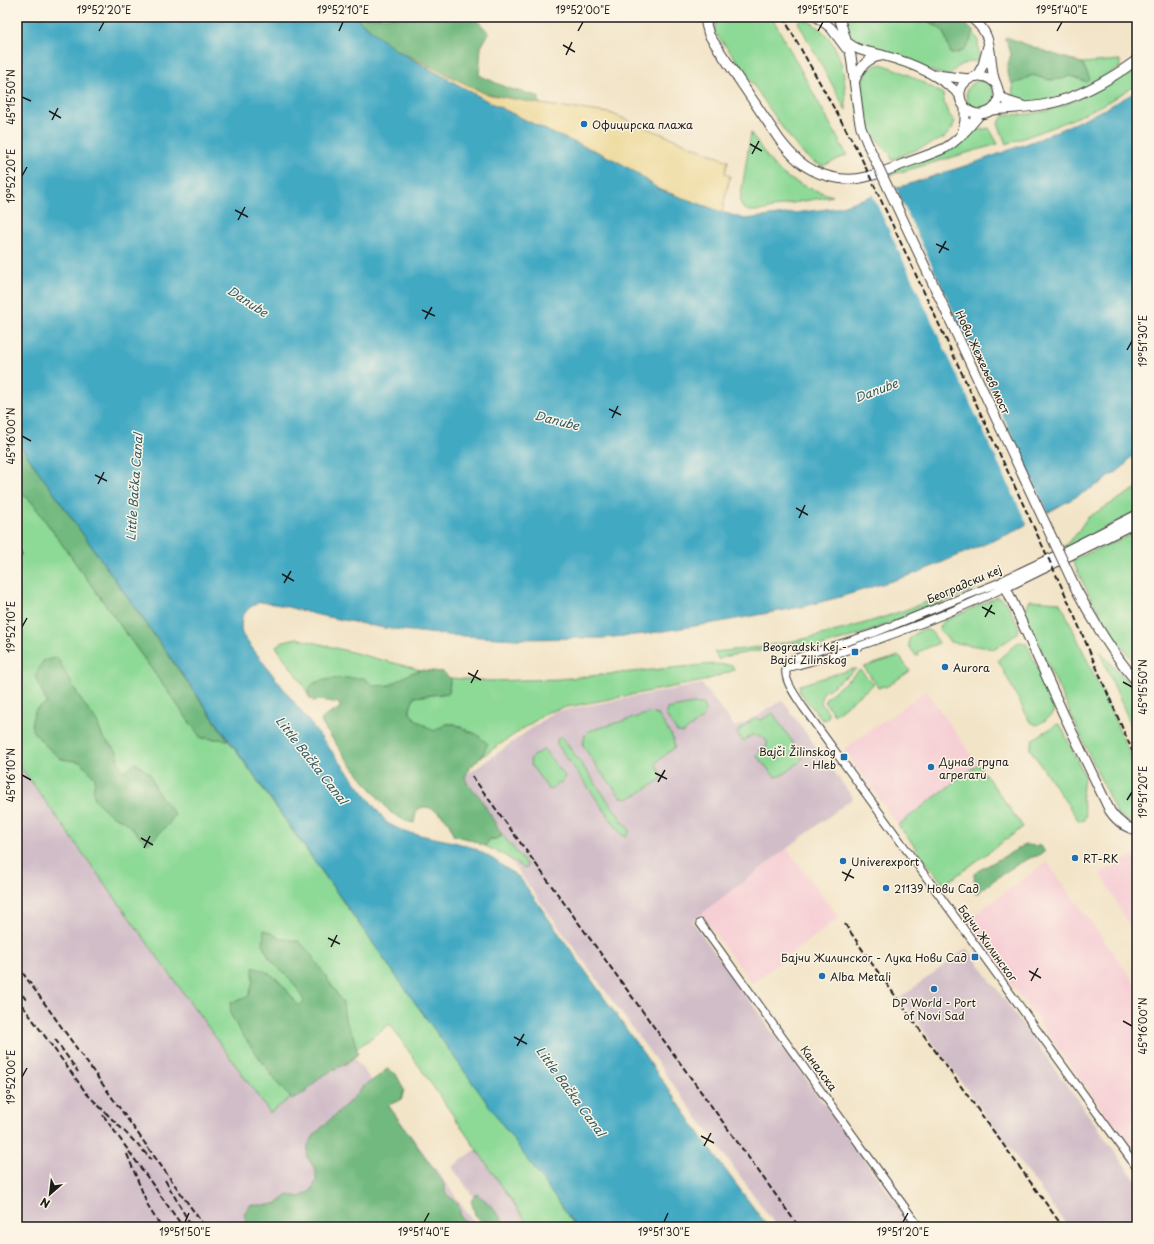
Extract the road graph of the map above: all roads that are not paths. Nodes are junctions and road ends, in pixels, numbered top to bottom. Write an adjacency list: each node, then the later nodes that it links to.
1 (708, 17): 20 (main road)
2 (817, 17): 7 (main road)
3 (839, 17): 6 (main road, Нови Жежељев мост)
4 (970, 17): 5 (main road)
5 (989, 41): 11 (main road); 13 (main road)
6 (848, 43): 7 (main road, Нови Жежељев мост); 8 (main road)
7 (850, 56): 12 (main road, Нови Жежељев мост)
8 (885, 56): 10 (main road); 12 (main road)
9 (1137, 60): 17 (main road)
10 (933, 75): 11 (main road); 15 (main road)
11 (973, 78): 13 (main road); 15 (main road)
12 (855, 80): 25 (main road, Нови Жежељев мост, bridge)
13 (996, 84): 14 (main road)
14 (999, 95): 17 (main road); 18 (main road)
15 (960, 96): 16 (main road)
16 (965, 107): 19 (main road); 20 (main road)
17 (1030, 107): 18 (main road)
18 (992, 110): 19 (main road)
19 (980, 114): 20 (main road)
20 (962, 134)
21 (1137, 515): 23 (main road, Београдски кеј)
22 (1137, 522): 23 (main road, Београдски кеј)
23 (1005, 584): 24 (street, Београдски кеј); 26 (main road)
24 (786, 670): 28 (street, Бајчи Жилинског)
25 (1137, 682)
26 (1137, 830)
27 (700, 923): 29 (street, Каналска)
28 (1137, 1168)
29 (920, 1227)

